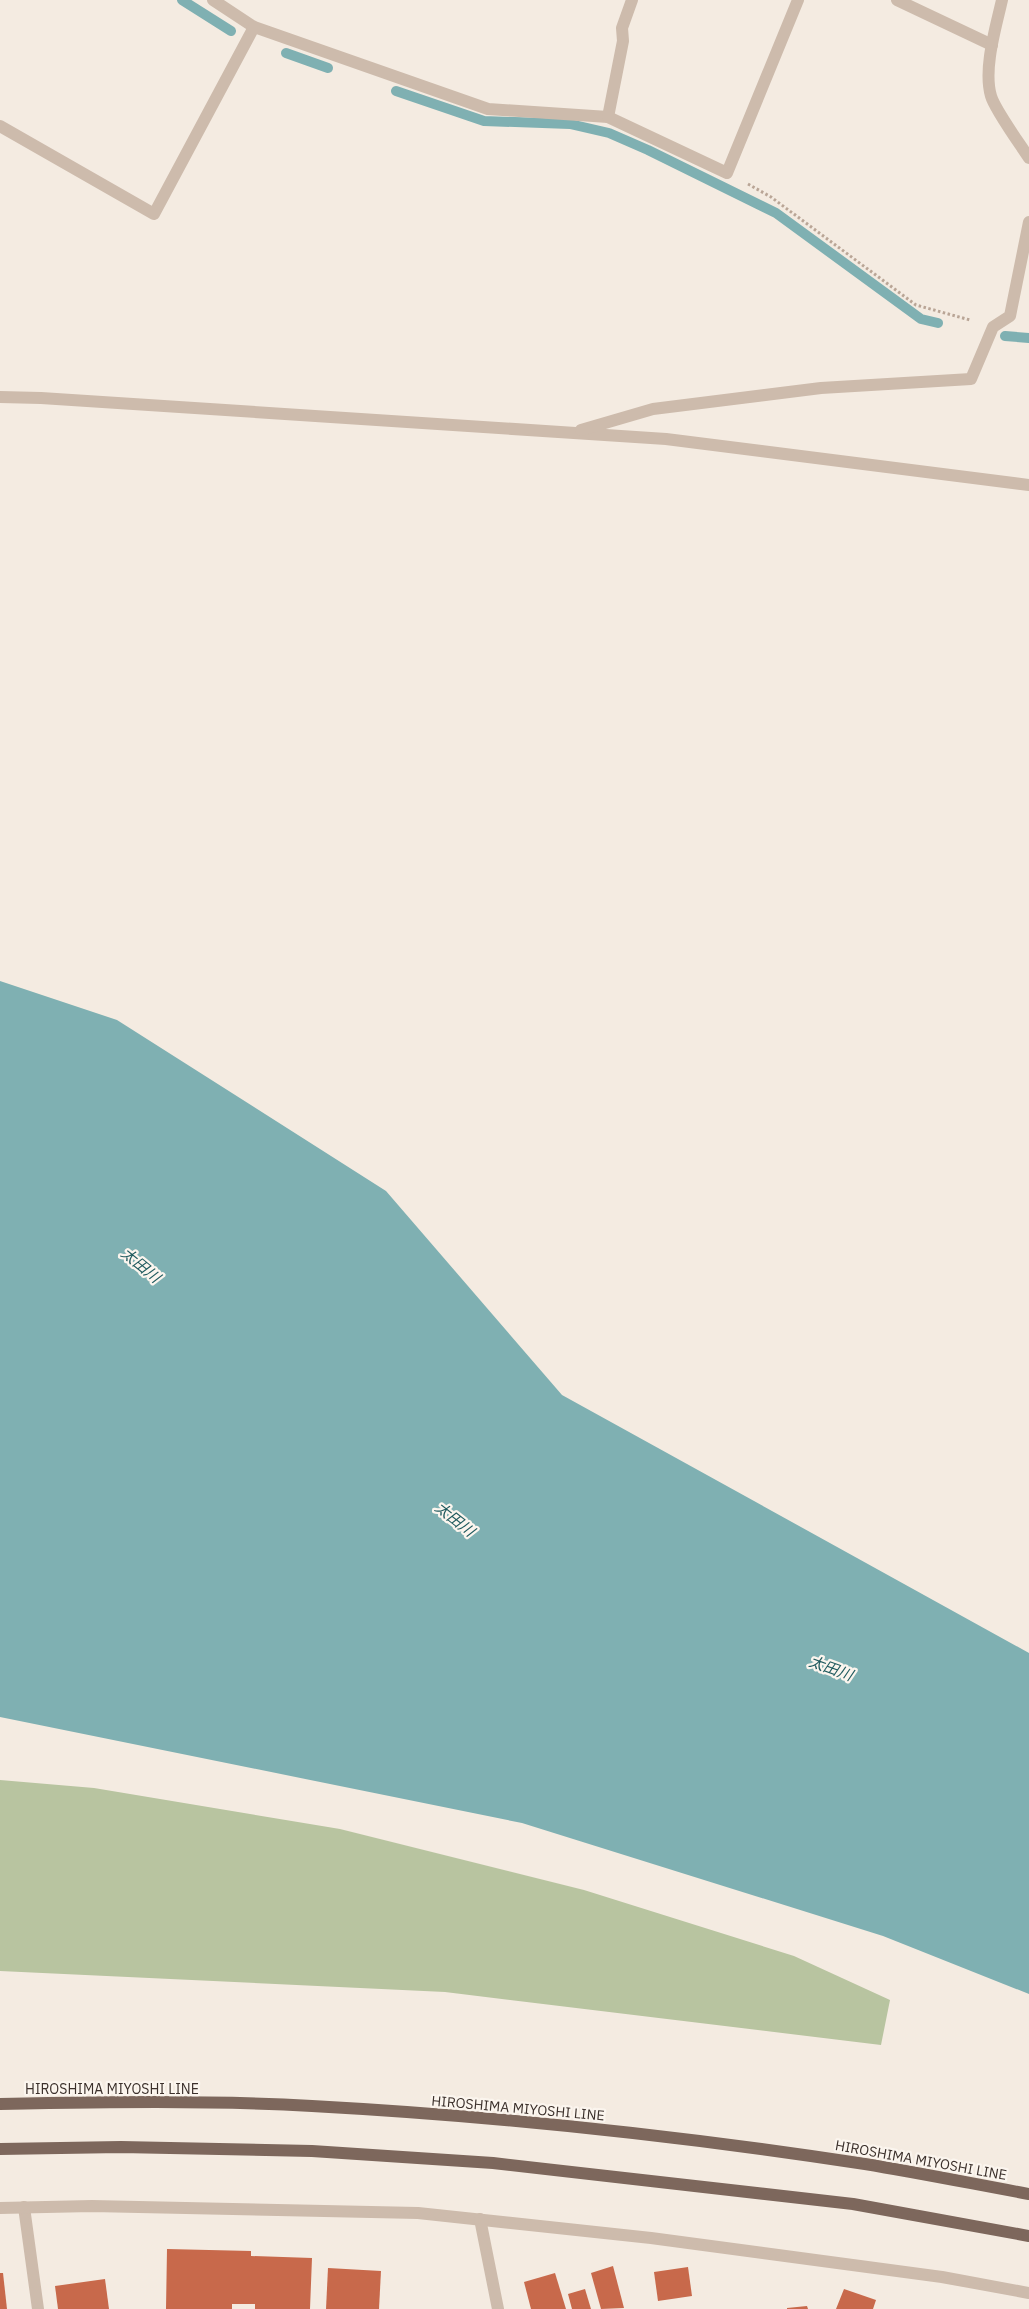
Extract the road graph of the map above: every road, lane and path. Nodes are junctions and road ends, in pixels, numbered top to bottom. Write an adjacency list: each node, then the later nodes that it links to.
1 (213, 0): 6 (street)
2 (632, 0): 8 (street)
3 (798, 0): 11 (street)
4 (898, 0): 7 (street)
5 (1002, 0): 7 (street)
6 (254, 27): 8 (street); 9 (street)
7 (992, 45): 10 (street)
8 (608, 116): 11 (street)
9 (0, 126)
10 (1029, 158)
11 (727, 173): 13 (path)
12 (1029, 222): 13 (street)
13 (993, 327): 15 (street)
14 (0, 397): 15 (street)
15 (572, 433): 16 (street)
16 (1029, 485)
17 (0, 2104): 19 (main road, HIROSHIMA MIYOSHI LINE)
18 (0, 2149): 23 (main road)
19 (1029, 2194)
20 (24, 2207): 21 (street); 22 (street); 25 (street)
21 (0, 2208)
22 (480, 2219): 24 (street); 26 (street)
23 (1029, 2236)
24 (1029, 2293)
25 (38, 2309)
26 (498, 2309)

